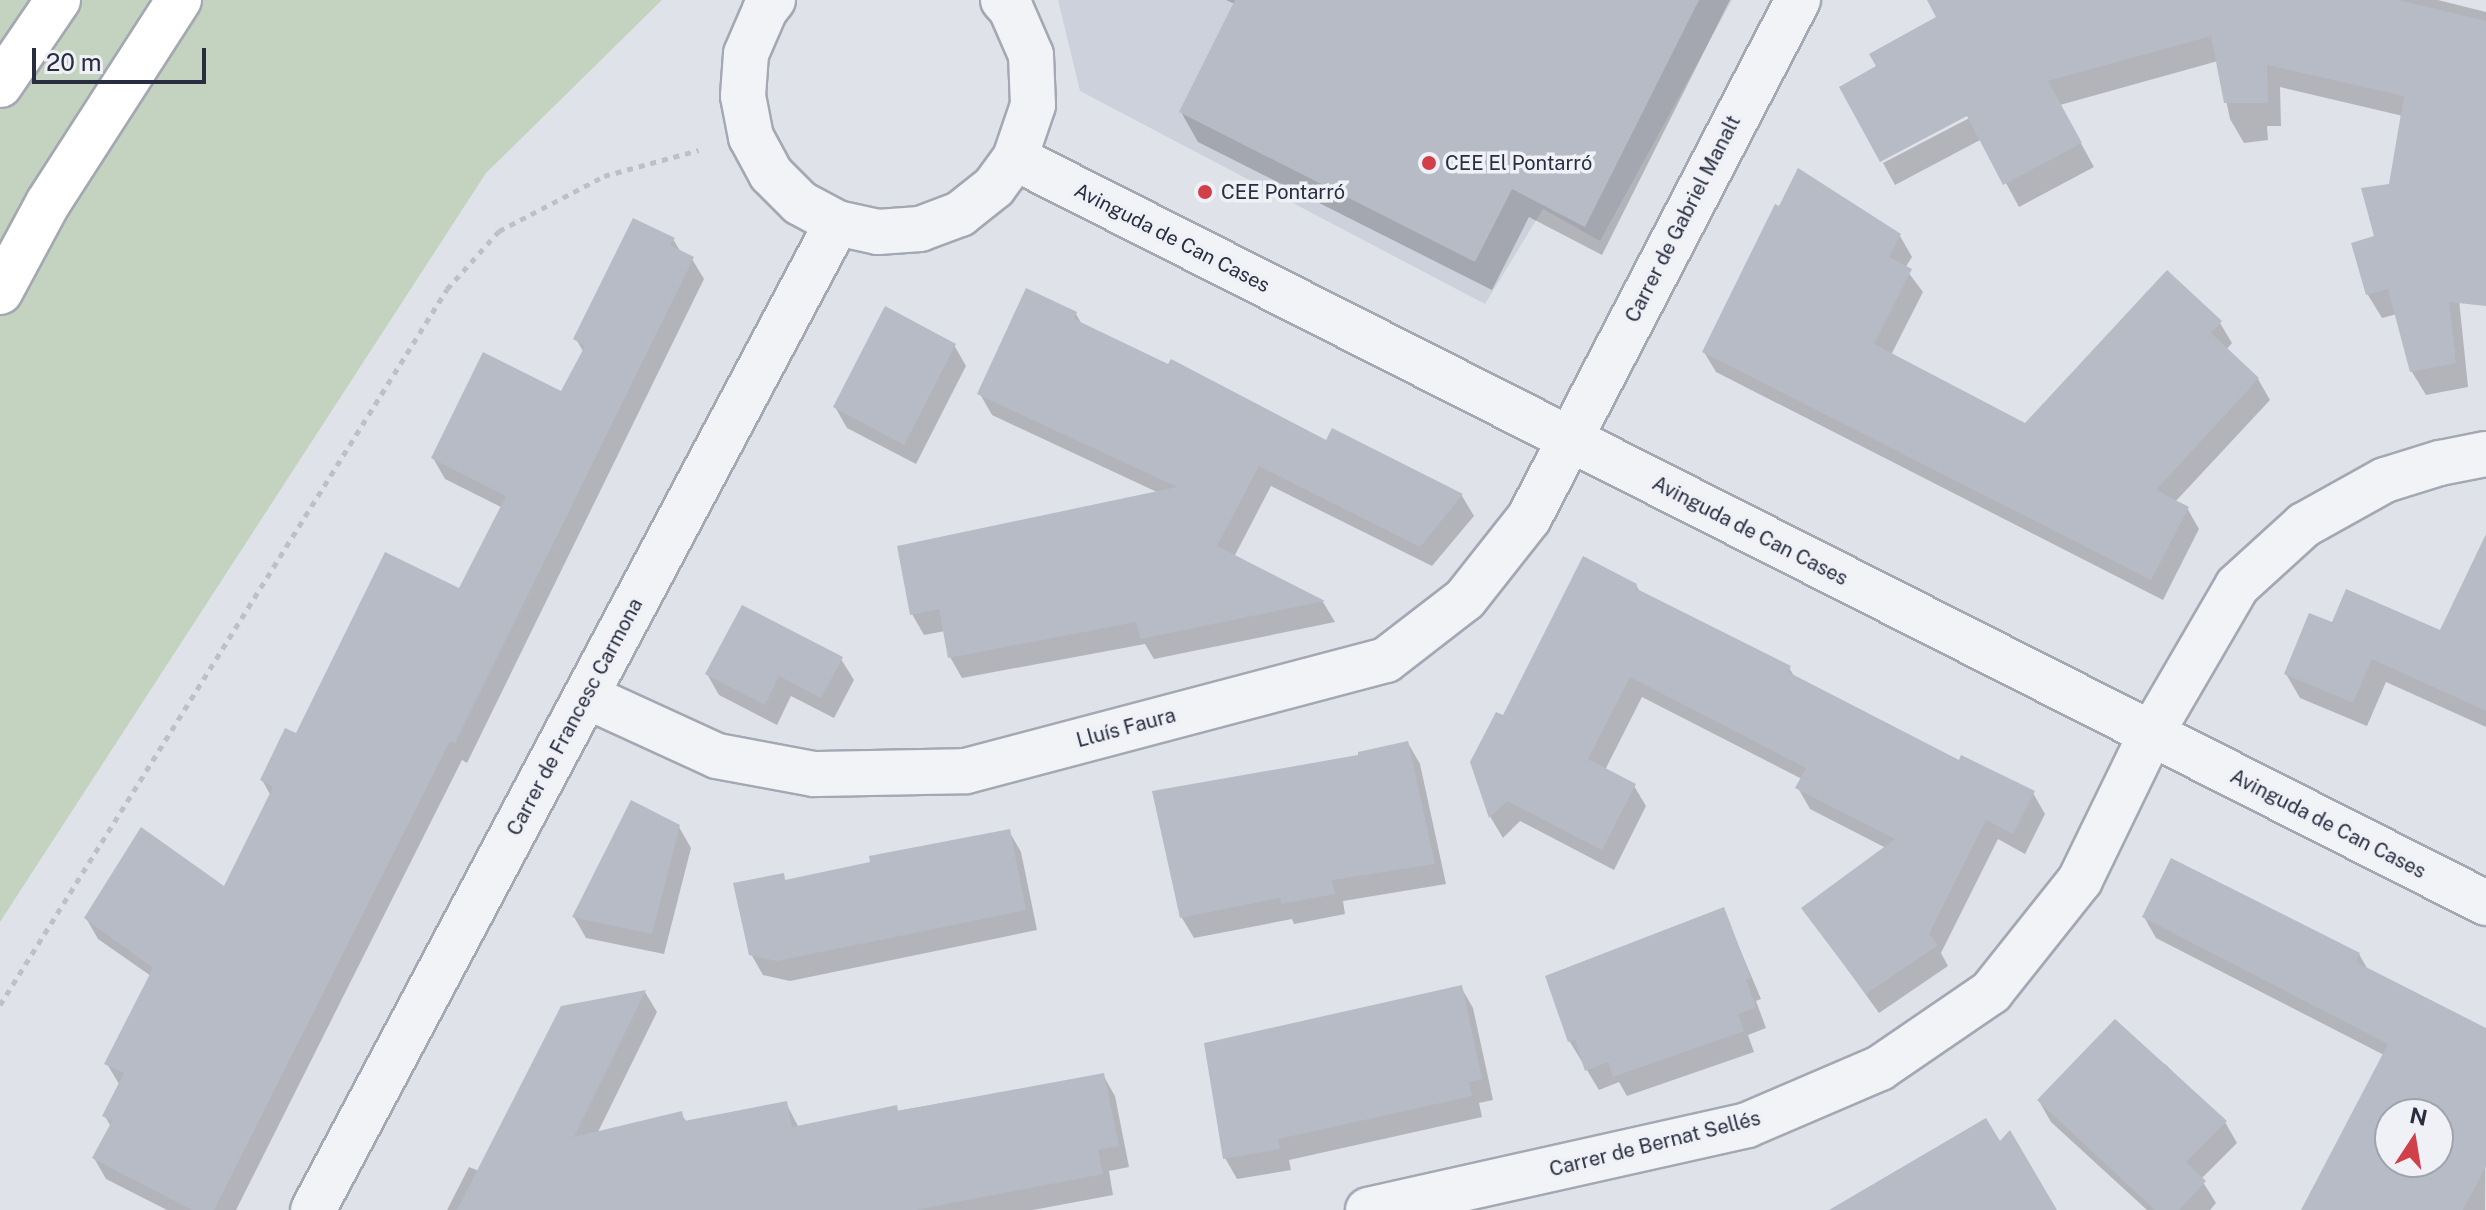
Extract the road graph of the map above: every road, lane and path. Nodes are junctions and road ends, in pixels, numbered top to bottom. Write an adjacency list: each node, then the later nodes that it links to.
1 (58, 0): 6 (highway)
2 (179, 0): 10 (highway)
3 (1003, 0): 8 (street)
4 (1798, 0): 11 (street, Carrer de Gabriel Manalt)
5 (763, 3): 7 (street)
6 (0, 85)
7 (751, 137): 9 (street); 16 (path)
8 (1015, 158): 9 (street); 11 (street, Avinguda de Can Cases)
9 (837, 223): 13 (street, Carrer de Francesc Carmona)
10 (0, 292)
11 (1569, 440): 13 (street, Lluís Faura); 14 (street, Avinguda de Can Cases)
12 (2486, 454): 14 (street, Carrer de Bernat Sellés)
13 (586, 696): 17 (street, Carrer de Francesc Carmona)
14 (2151, 734): 15 (street, Avinguda de Can Cases); 18 (street, Carrer de Bernat Sellés)
15 (2486, 903)
16 (0, 1005)
17 (313, 1210)
18 (1368, 1210)

